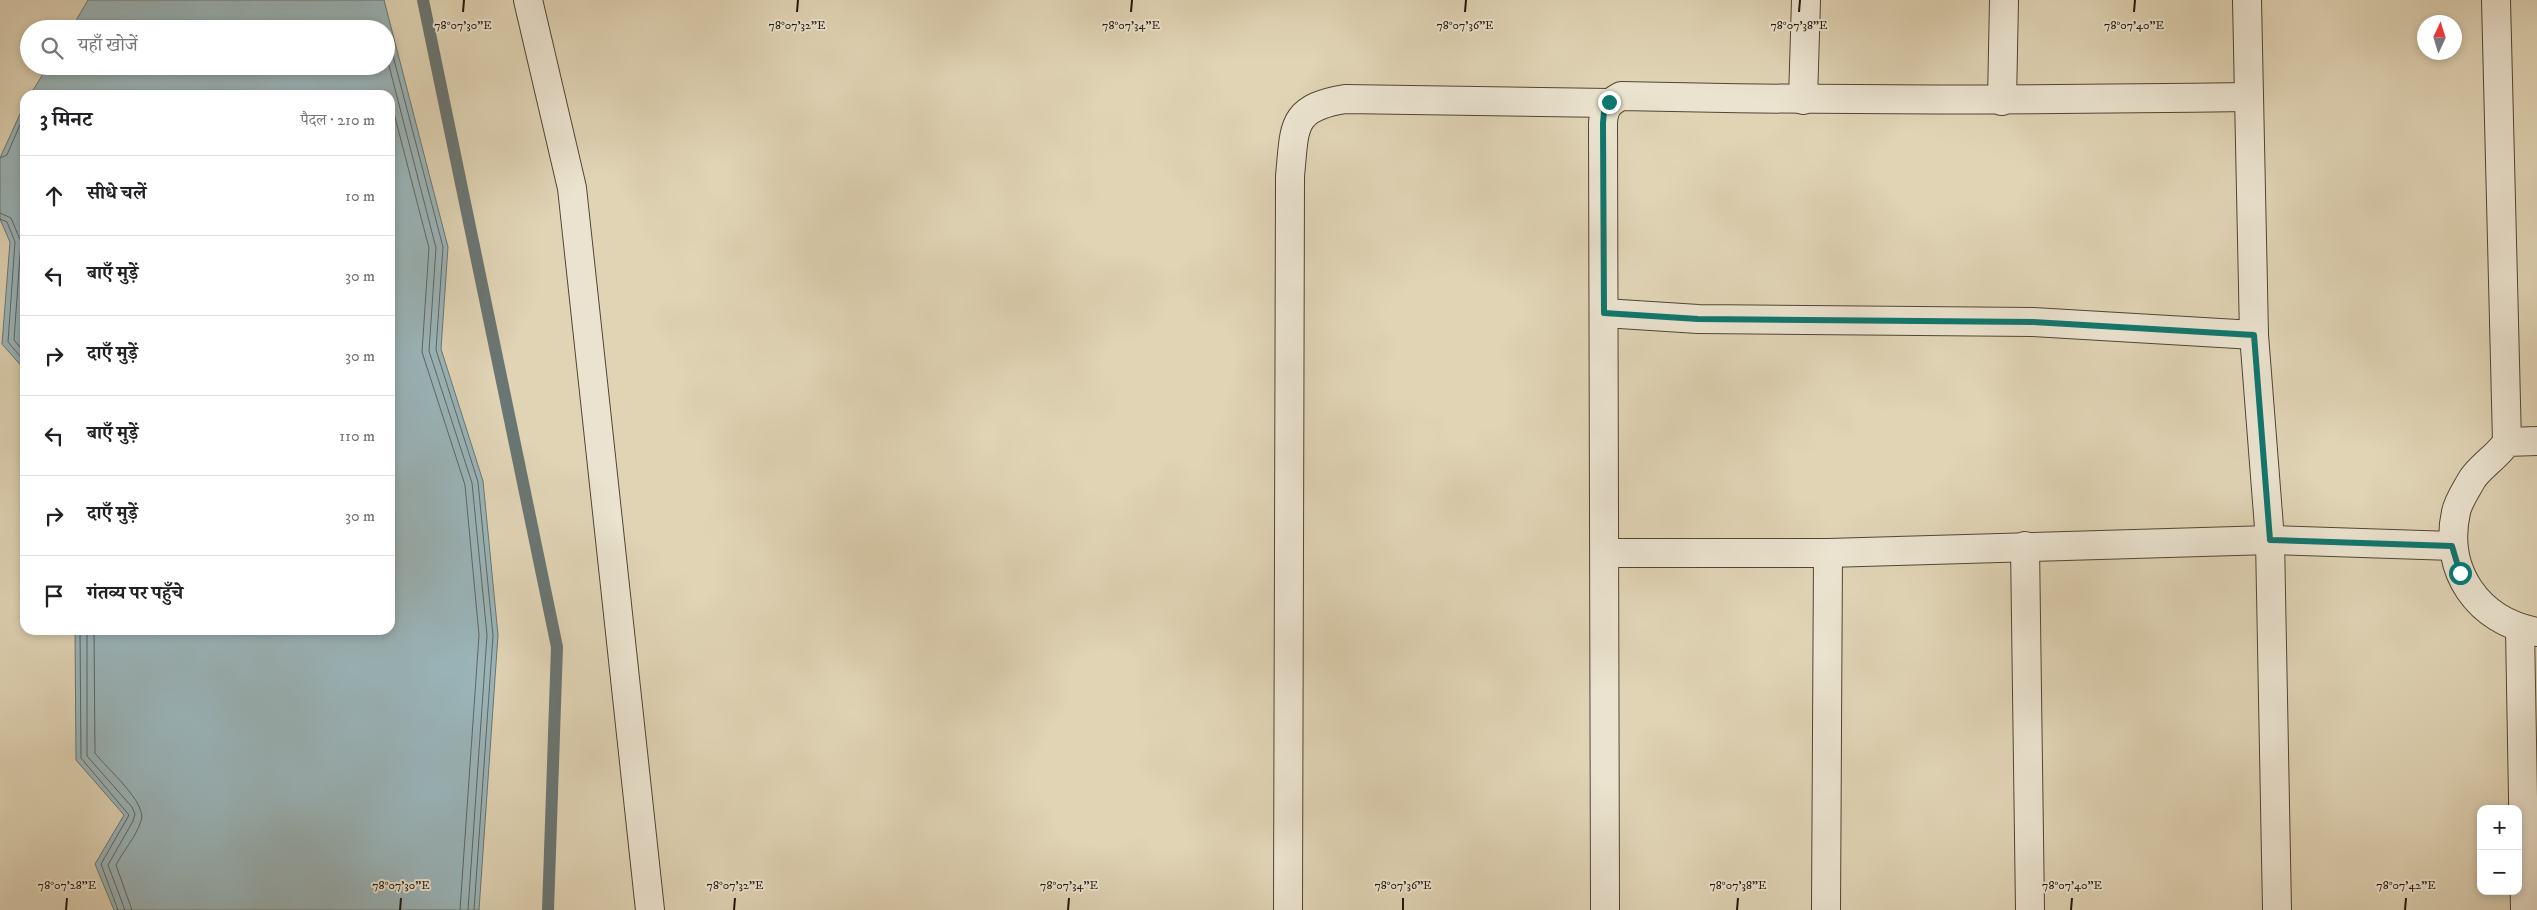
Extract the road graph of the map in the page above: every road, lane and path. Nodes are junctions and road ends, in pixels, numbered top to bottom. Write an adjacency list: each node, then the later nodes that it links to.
1 (528, 0): 20 (street)
2 (1806, 0): 7 (street)
3 (2004, 0): 8 (street)
4 (2247, 0): 6 (street)
5 (2496, 0): 13 (street)
6 (2249, 97): 8 (street); 11 (street)
7 (1803, 100): 8 (street); 9 (street)
8 (2002, 101)
9 (1609, 102): 10 (street); 21 (street)
10 (1604, 313): 11 (street); 17 (street)
11 (2254, 335): 14 (street)
12 (2537, 441): 13 (street)
13 (2507, 442): 16 (street)
14 (2270, 540): 15 (street); 16 (street); 25 (street)
15 (2026, 546): 18 (street); 24 (street)
16 (2452, 546): 19 (street)
17 (1606, 553): 18 (street); 22 (street)
18 (1828, 553): 23 (street)
19 (2529, 630): 26 (street)
20 (650, 910)
21 (1288, 910)
22 (1605, 910)
23 (1826, 910)
24 (2030, 910)
25 (2277, 910)
26 (2525, 910)

